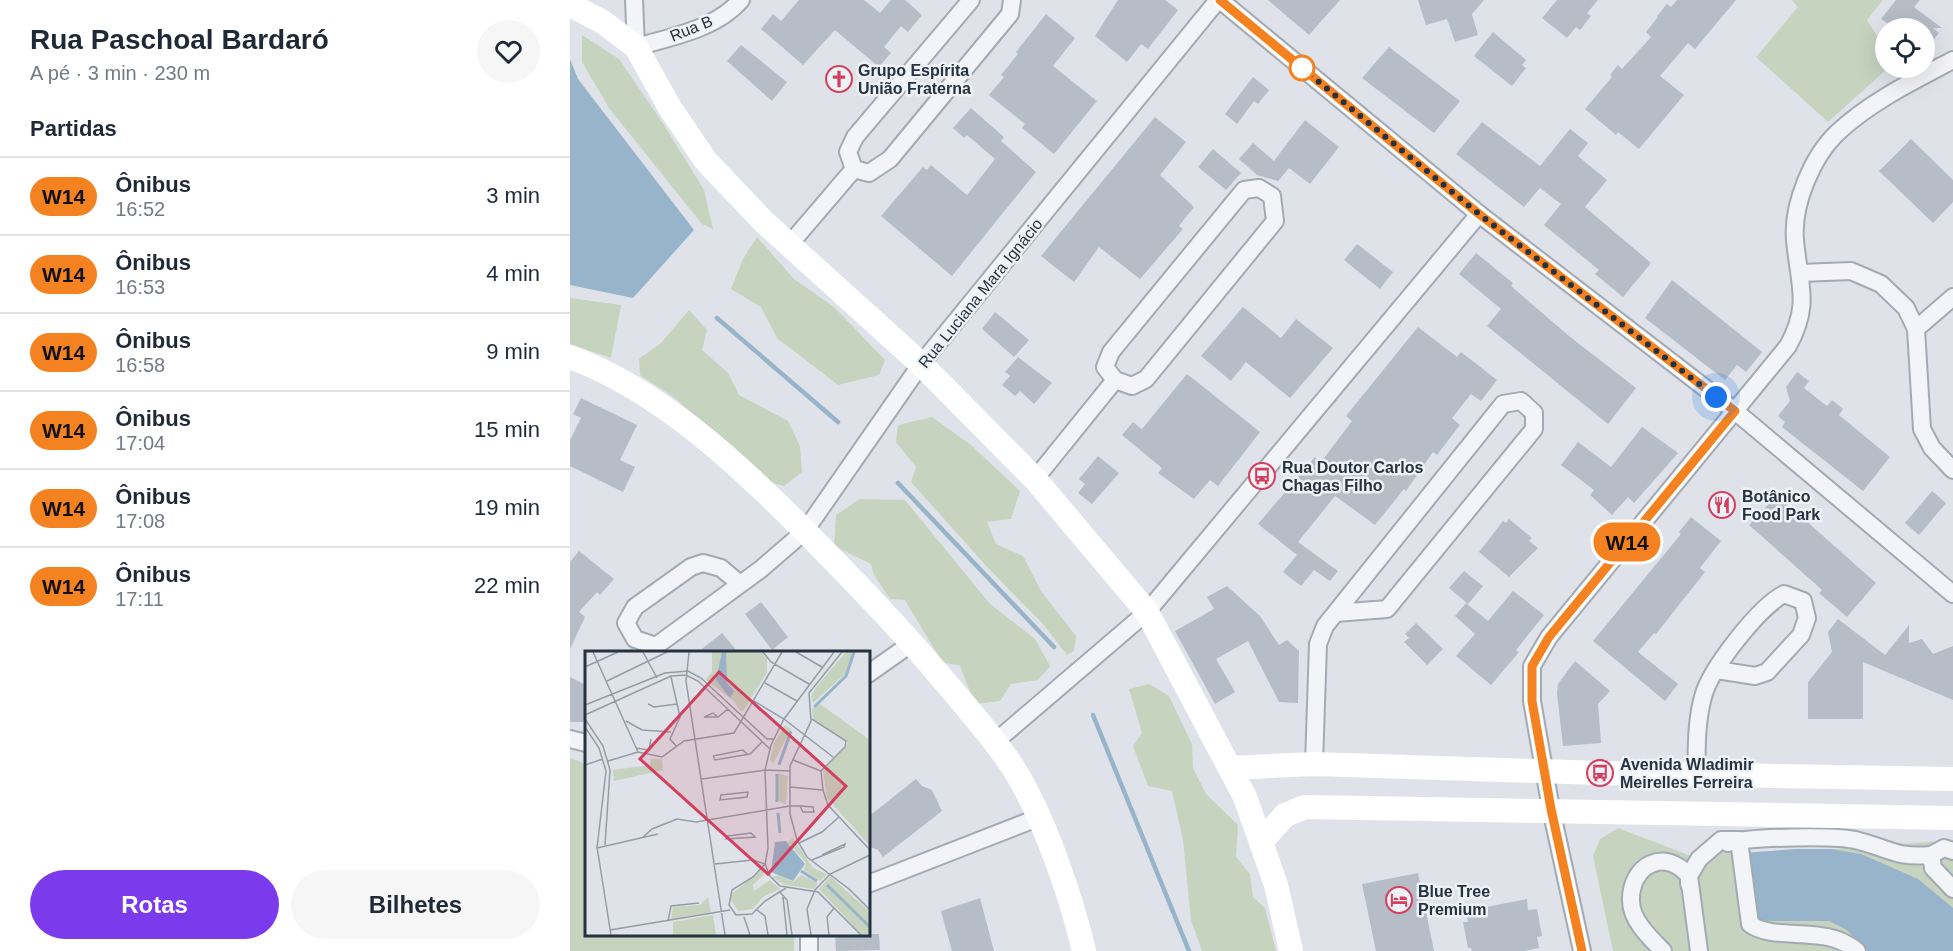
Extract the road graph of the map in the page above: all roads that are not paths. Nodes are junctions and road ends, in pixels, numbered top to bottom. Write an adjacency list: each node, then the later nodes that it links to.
1 (634, 0): 7 (street)
2 (741, 0): 7 (street, Rua B)
3 (971, 0): 9 (street)
4 (1012, 0): 9 (street)
5 (1219, 0): 10 (street); 16 (street, Rua Luciana Mara Ignácio)
6 (570, 5): 7 (main road)
7 (636, 47): 11 (main road)
8 (1953, 60): 12 (street)
9 (854, 169): 11 (street)
10 (1479, 214): 18 (street); 24 (street)
11 (789, 245): 16 (main road)
12 (1800, 273): 14 (street); 18 (street)
13 (1953, 297): 14 (street)
14 (1916, 329): 19 (street)
15 (570, 357): 21 (main road)
16 (921, 364): 20 (main road); 21 (street, Rua Luciana Mara Ignácio)
17 (1114, 380): 17 (street); 20 (street)
18 (1735, 411): 23 (street); 34 (street)
19 (1953, 470)
20 (1035, 479): 24 (main road)
21 (805, 531): 22 (street, Rua Luciana Mara Ignácio); 26 (main road)
22 (741, 584): 22 (street, Rua Luciana Mara Ignácio)
23 (1953, 594)
24 (1147, 612): 30 (street); 33 (main road)
25 (1336, 613): 25 (street); 32 (street)
26 (912, 643): 28 (street); 30 (main road)
27 (1717, 670): 27 (street); 35 (street)
28 (870, 673)
29 (570, 739): 31 (street)
30 (995, 742): 38 (main road)
31 (585, 743)
32 (1314, 764): 33 (main road); 34 (main road)
33 (1230, 768): 41 (main road)
34 (1545, 772): 35 (main road); 37 (street)
35 (1697, 775): 36 (main road)
36 (1953, 779)
37 (1551, 809): 39 (main road); 41 (main road); 49 (street)
38 (1040, 817): 45 (street); 47 (main road)
39 (1953, 818)
40 (1739, 840): 43 (street); 44 (street); 53 (street)
41 (1262, 841): 48 (main road)
42 (1953, 852): 43 (street)
43 (1931, 855): 46 (street)
44 (1689, 876): 50 (street); 51 (street); 52 (street)
45 (870, 883)
46 (1953, 889)
47 (1084, 951)
48 (1291, 951)
49 (1582, 951)
50 (1663, 951)
51 (1688, 951)
52 (1699, 951)
53 (1857, 951)

